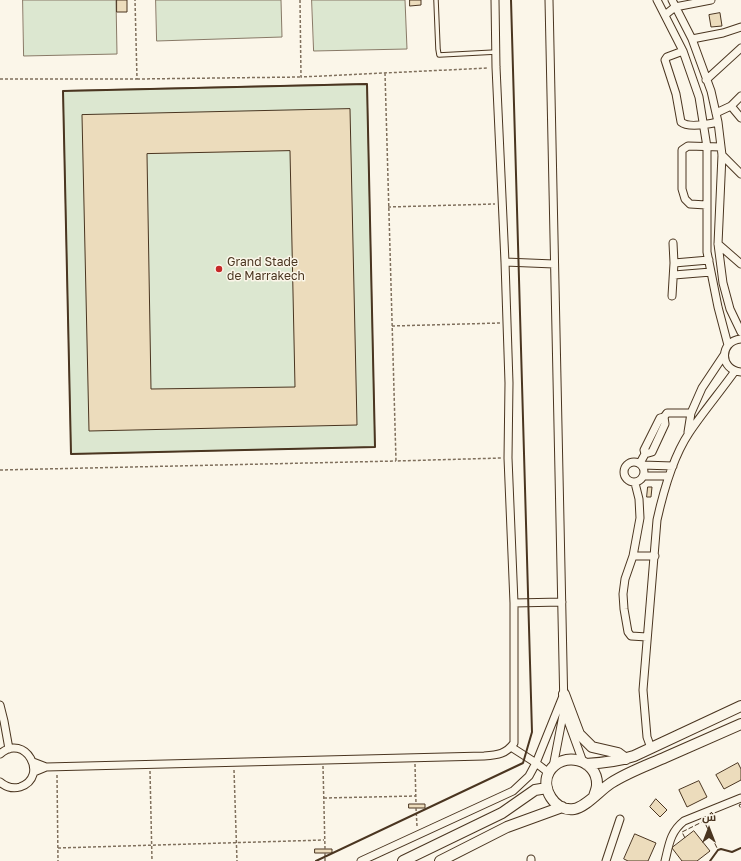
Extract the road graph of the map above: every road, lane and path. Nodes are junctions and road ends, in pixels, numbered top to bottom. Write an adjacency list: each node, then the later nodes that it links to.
1 (135, 0): 19 (path)
2 (300, 0): 17 (path)
3 (436, 0): 14 (lane)
4 (495, 0): 14 (street)
5 (549, 0): 39 (street)
6 (657, 0): 9 (street)
7 (711, 0): 8 (street)
8 (674, 3): 9 (street); 11 (street)
9 (665, 14): 13 (street)
10 (741, 27): 11 (street)
11 (692, 39): 20 (street)
12 (741, 48): 20 (street)
13 (683, 51): 26 (street); 26 (street)
14 (496, 52): 15 (street)
15 (496, 67): 16 (path); 33 (street)
16 (385, 73): 17 (path); 34 (path)
17 (301, 77): 19 (path)
18 (0, 78): 19 (path)
19 (137, 79)
20 (706, 80): 23 (street)
21 (741, 96): 22 (street)
22 (731, 106): 23 (street); 24 (street)
23 (716, 113): 25 (street)
24 (741, 118)
25 (718, 122): 26 (street); 28 (street)
26 (704, 125): 27 (street)
27 (707, 147): 28 (street); 32 (street); 32 (street)
28 (722, 147): 29 (street)
29 (722, 156): 30 (street); 31 (street)
30 (741, 174)
31 (721, 198): 32 (street); 36 (street)
32 (706, 201): 42 (street)
33 (503, 204): 34 (path); 37 (street)
34 (388, 207): 46 (path)
35 (672, 243): 38 (street)
36 (718, 244): 40 (street); 41 (street)
37 (505, 262): 39 (street); 45 (street)
38 (674, 263): 42 (street); 43 (street)
39 (554, 264): 64 (street)
40 (741, 264)
41 (720, 266): 42 (street); 47 (street)
42 (710, 267): 43 (street); 49 (street)
43 (674, 275): 44 (street)
44 (672, 296)
45 (507, 322): 46 (path); 54 (street)
46 (392, 326): 55 (path)
47 (740, 328)
48 (741, 339): 49 (street)
49 (728, 345): 50 (street)
50 (724, 355): 51 (street); 52 (street)
51 (738, 371): 53 (street)
52 (691, 413): 53 (street); 56 (street)
53 (688, 434): 57 (street)
54 (508, 458): 55 (path); 65 (street)
55 (396, 461): 58 (path)
56 (641, 464): 57 (street); 59 (street); 61 (street)
57 (673, 466): 60 (street)
58 (0, 470)
59 (644, 476): 60 (street); 61 (street)
60 (668, 476): 63 (street)
61 (635, 482): 62 (street)
62 (633, 556): 63 (street); 66 (street)
63 (655, 556): 66 (street)
64 (562, 602): 65 (street); 67 (street)
65 (514, 603): 72 (street)
66 (647, 637): 73 (street)
67 (564, 694): 70 (street); 77 (street); 81 (street)
68 (0, 705): 74 (street)
69 (741, 706): 73 (street)
70 (564, 710): 82 (street); 86 (street)
71 (741, 724): 91 (street)
72 (511, 747): 76 (street); 81 (street)
73 (651, 748): 77 (street)
74 (9, 749): 75 (street); 79 (street)
75 (0, 754)
76 (414, 758): 78 (street); 90 (path)
77 (626, 759): 82 (street)
78 (323, 760): 80 (street); 92 (path)
79 (33, 762): 85 (street); 87 (street)
80 (234, 762): 83 (street); 100 (path)
81 (536, 763): 86 (street); 98 (street)
82 (585, 763): 86 (street); 91 (street)
83 (150, 765): 84 (street); 101 (path)
84 (56, 767): 85 (street); 102 (path)
85 (46, 768): 87 (street)
86 (551, 770): 89 (street)
87 (34, 772): 88 (street)
88 (1, 785)
89 (547, 788): 95 (street); 110 (street)
90 (416, 796): 92 (path); 94 (path)
91 (594, 796): 95 (street)
92 (324, 798): 99 (path)
93 (741, 798): 113 (street)
94 (416, 804)
95 (562, 807): 111 (street)
96 (416, 808): 98 (path)
97 (620, 819): 112 (street)
98 (418, 835): 109 (street)
99 (324, 840): 100 (path); 103 (path)
100 (236, 843): 101 (path); 107 (path)
101 (152, 845): 102 (path); 106 (path)
102 (58, 848): 105 (path)
103 (325, 849)
104 (325, 853): 108 (path)
105 (58, 861)
106 (152, 861)
107 (237, 861)
108 (325, 861)
109 (361, 861)
110 (403, 861)
111 (440, 861)
112 (606, 861)
113 (664, 861)

